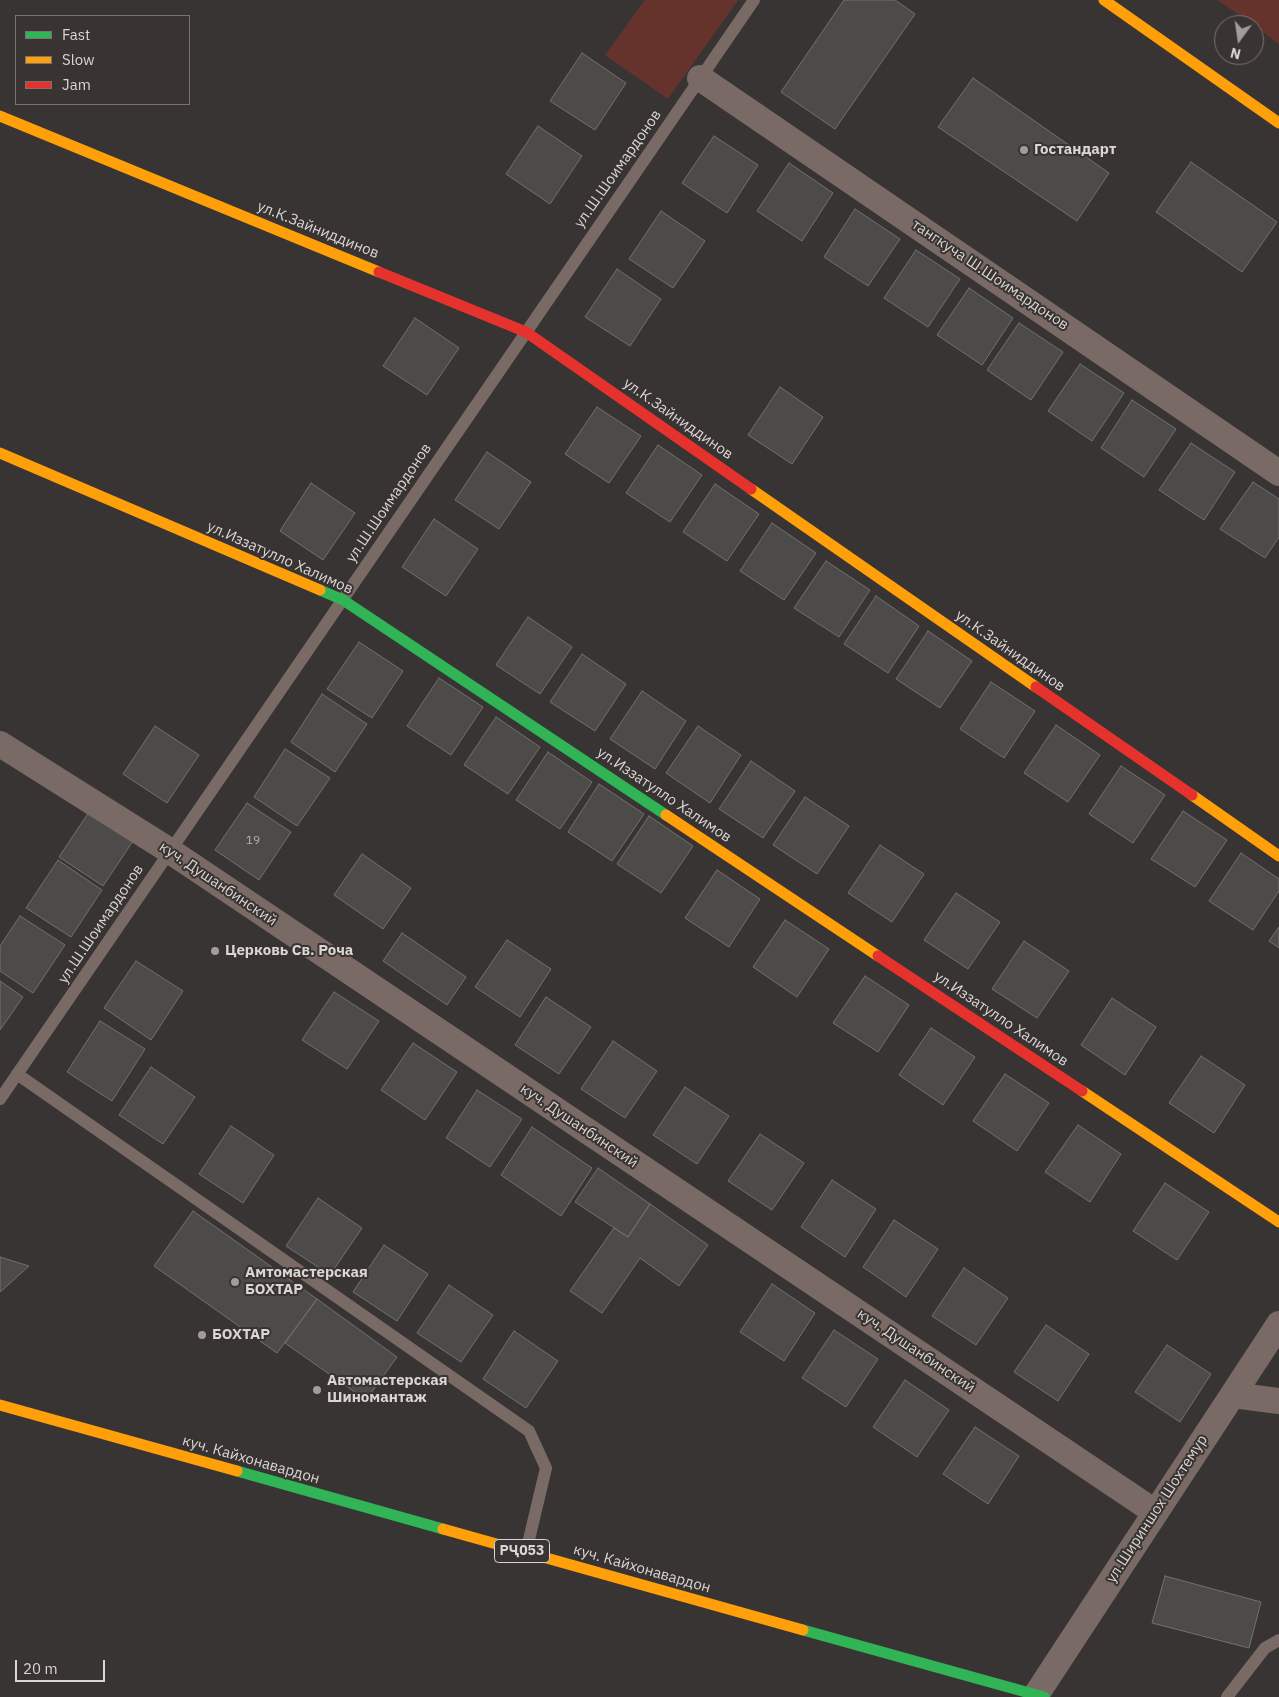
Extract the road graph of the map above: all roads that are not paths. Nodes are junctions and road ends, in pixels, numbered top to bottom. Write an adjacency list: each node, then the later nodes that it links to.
1 (754, 0): 3 (lane, ул.Ш.Шоимардонов)
2 (1104, 0): 5 (street)
3 (700, 78): 6 (lane, ул.Ш.Шоимардонов); 8 (street, тангкуча Ш.Шоимардонов)
4 (0, 116): 6 (street, ул.К.Зайниддинов)
5 (1279, 123)
6 (526, 332): 9 (lane, ул.Ш.Шоимардонов); 12 (street, ул.К.Зайниддинов)
7 (0, 454): 9 (street, ул.Иззатулло Халимов)
8 (1279, 473)
9 (343, 600): 11 (lane, ул.Ш.Шоимардонов); 15 (street, ул.Иззатулло Халимов)
10 (0, 744): 11 (street, куч. Душанбинский)
11 (170, 851): 13 (lane, ул.Ш.Шоимардонов); 20 (street, куч. Душанбинский)
12 (1279, 856)
13 (17, 1074): 14 (lane, ул.Ш.Шоимардонов); 21 (lane)
14 (0, 1099)
15 (1279, 1222)
16 (1279, 1324): 17 (street, ул.Шириншох Шохтемур)
17 (1233, 1395): 18 (street); 20 (street, ул.Шириншох Шохтемур)
18 (1279, 1400)
19 (0, 1406): 21 (street, куч. Кайхонавардон / РҶ053)
20 (1156, 1512): 23 (street, ул.Шириншох Шохтемур)
21 (526, 1552): 23 (street, куч. Кайхонавардон / РҶ053)
22 (1279, 1640): 24 (lane)
23 (1040, 1696)
24 (1227, 1697)

